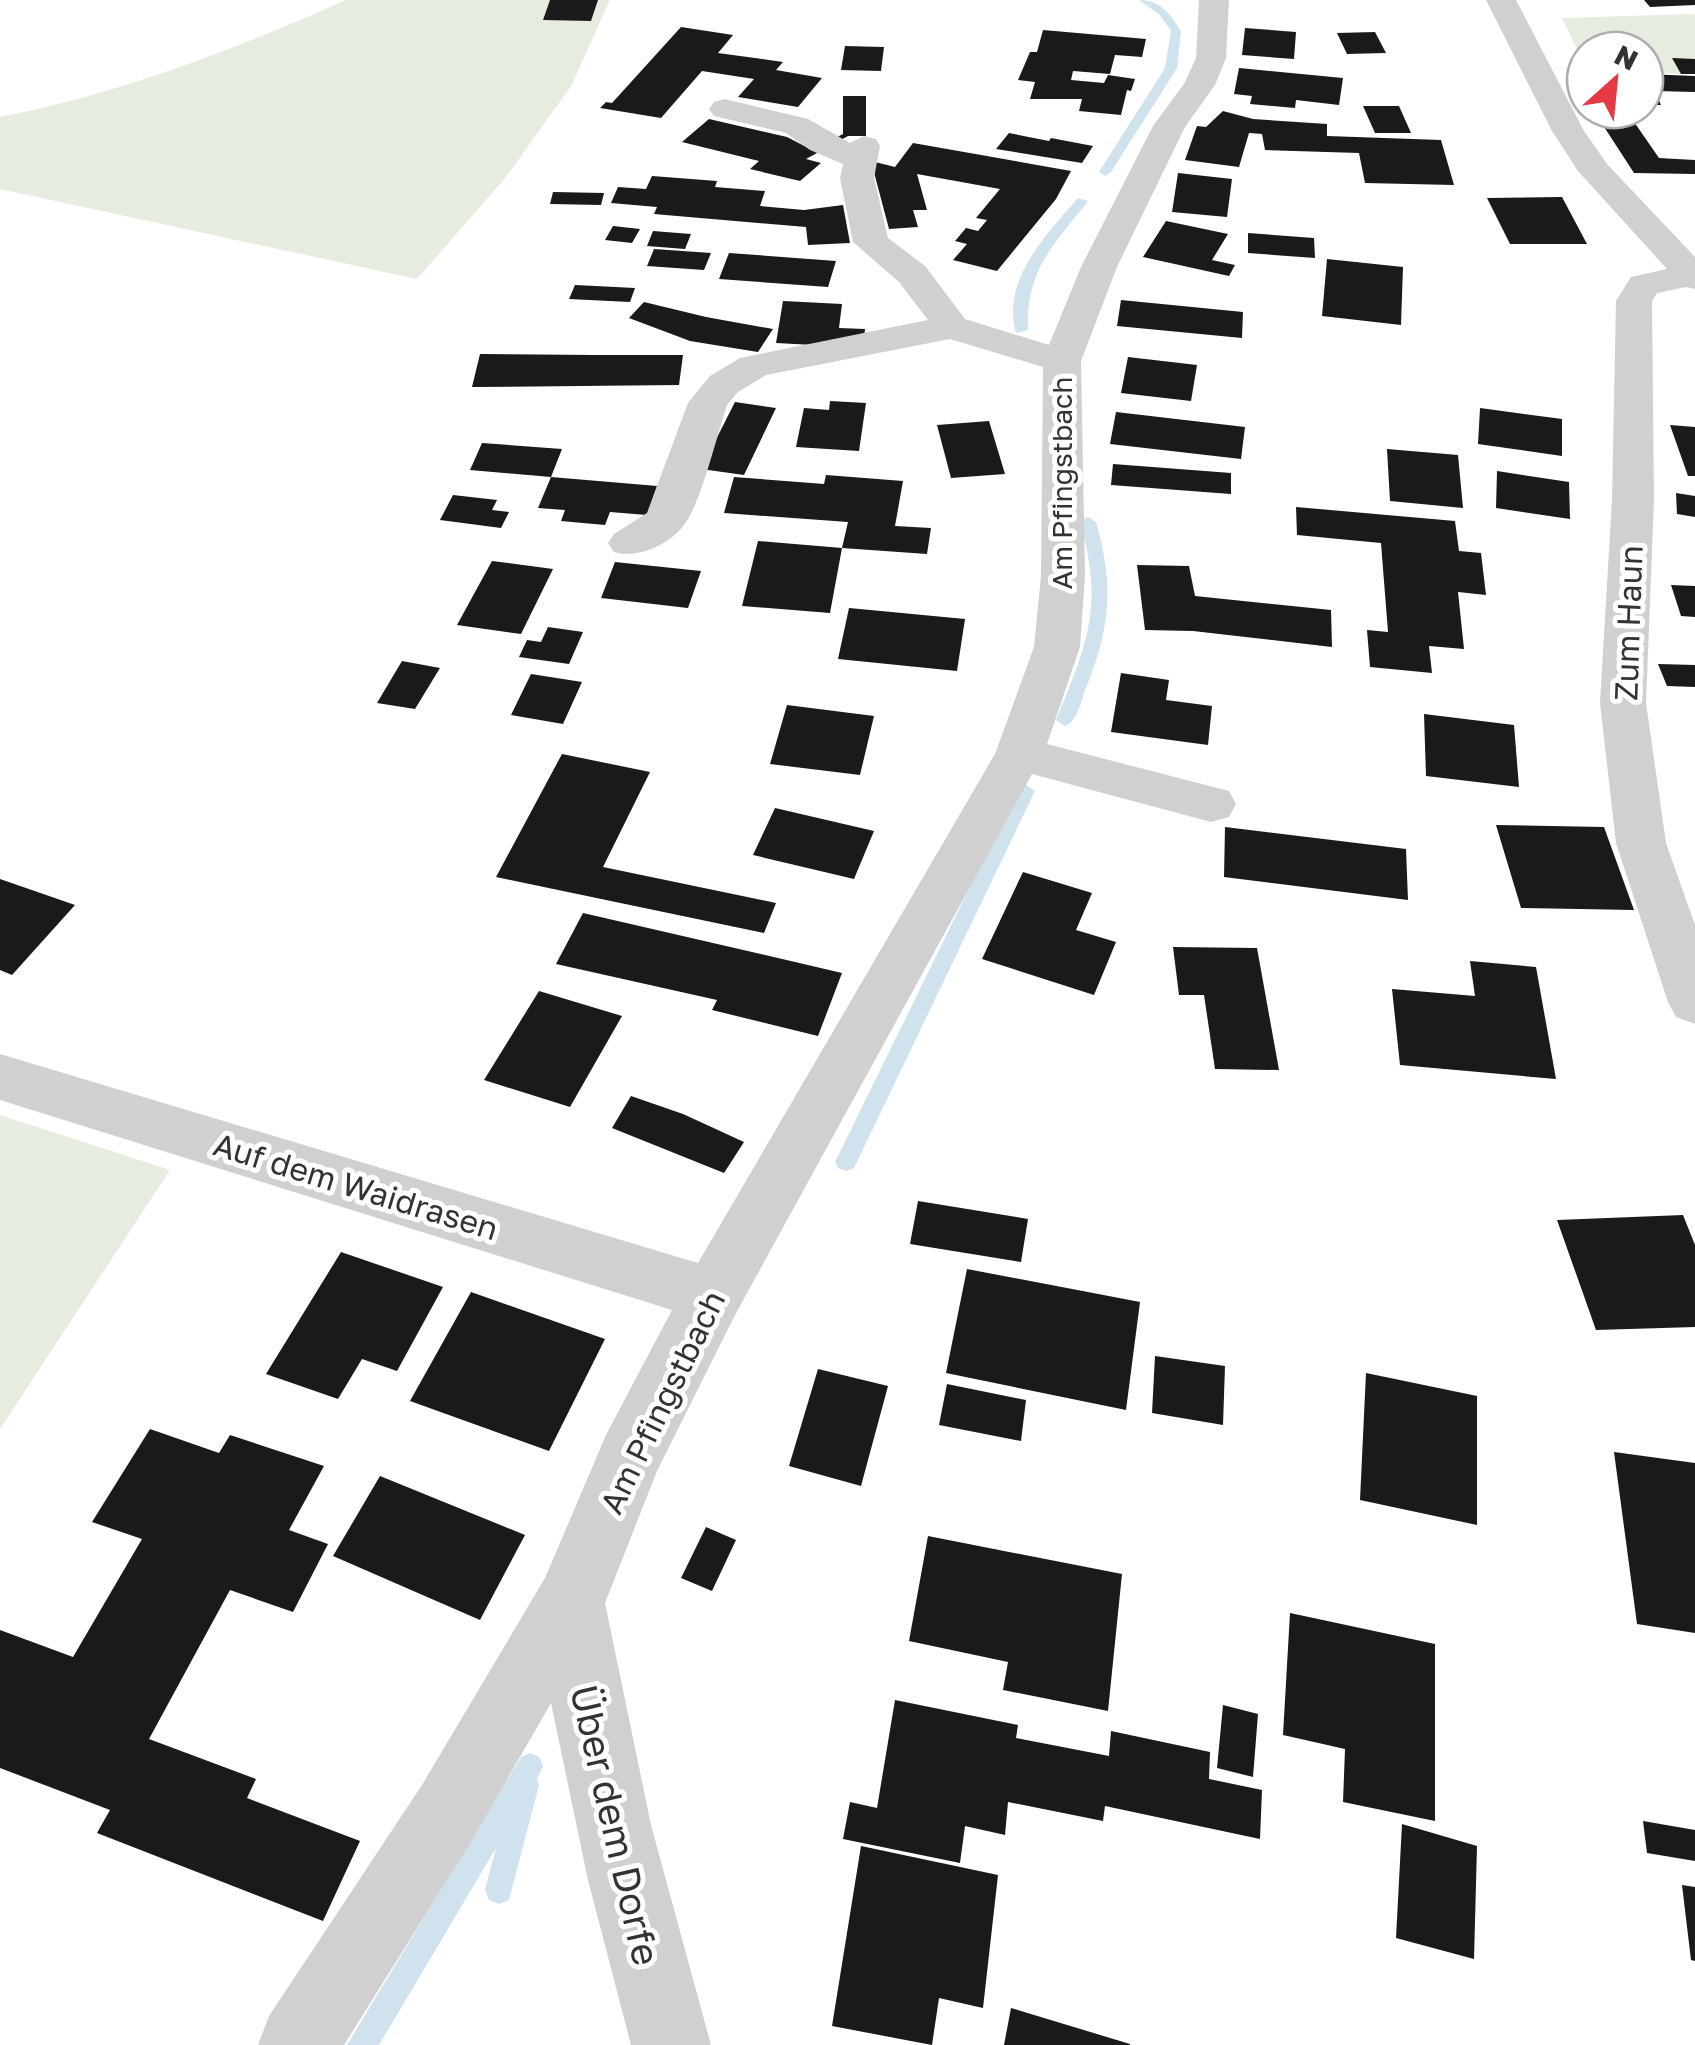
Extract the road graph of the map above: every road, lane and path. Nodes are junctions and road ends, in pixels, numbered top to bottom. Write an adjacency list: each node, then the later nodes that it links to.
1 (1214, 0): 6 (street, Am Pfingstbach)
2 (1500, 0): 4 (street)
3 (725, 110): 5 (street)
4 (1694, 276): 10 (street, Zum Haun)
5 (952, 327): 6 (street); 7 (street)
6 (1062, 361): 8 (street, Am Pfingstbach)
7 (629, 543)
8 (1018, 754): 9 (street); 12 (street, Am Pfingstbach)
9 (1211, 804)
10 (1695, 1002)
11 (0, 1077): 12 (street, Auf dem Waidrasen)
12 (713, 1295): 13 (street, Am Pfingstbach)
13 (570, 1603): 14 (street, Am Pfingstbach); 15 (street, Über dem Dorfe)
14 (298, 2045)
15 (671, 2045)

